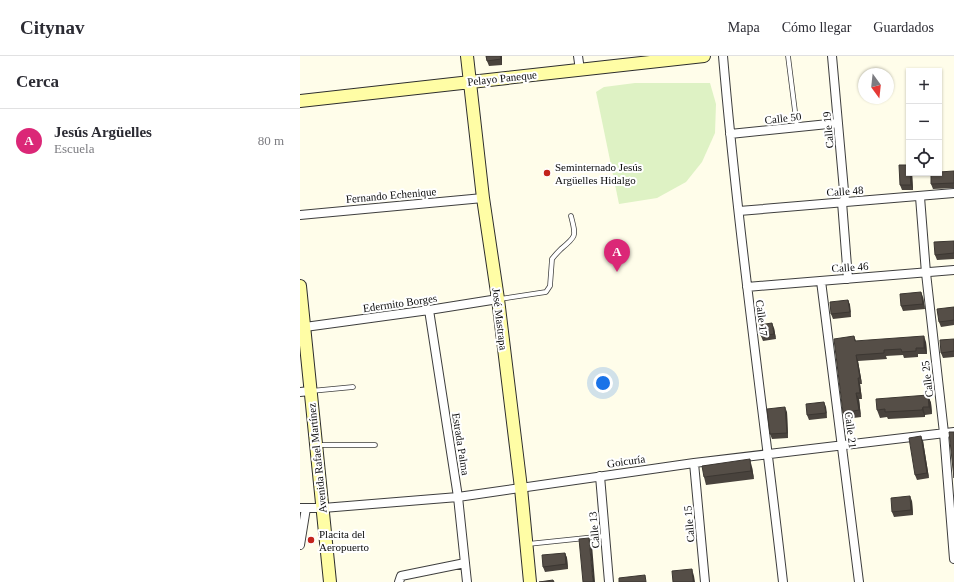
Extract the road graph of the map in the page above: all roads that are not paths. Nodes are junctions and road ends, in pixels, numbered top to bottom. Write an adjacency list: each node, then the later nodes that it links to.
1 (467, 56): 9 (street, José Mastrapa)
2 (578, 56): 8 (street)
3 (704, 56): 7 (street, Pelayo Paneque)
4 (723, 56): 13 (street, Calle 17)
5 (788, 56): 12 (lane)
6 (832, 56): 11 (street, Calle 19)
7 (654, 59): 8 (street, Pelayo Paneque)
8 (580, 70): 9 (street, Pelayo Paneque)
9 (470, 82): 10 (street, Pelayo Paneque); 16 (street, José Mastrapa)
10 (300, 101)
11 (838, 123): 12 (street, Calle 50); 17 (street, Calle 19)
12 (797, 127): 13 (street, Calle 50)
13 (730, 134): 18 (street, Calle 17)
14 (954, 193): 15 (street, Calle 48)
15 (920, 197): 17 (street, Calle 48); 22 (street, Calle 25)
16 (483, 198): 19 (street, Fernando Echenique); 27 (street, José Mastrapa)
17 (844, 202): 18 (street, Calle 48); 23 (street, Calle 19)
18 (739, 211): 26 (street, Calle 17)
19 (300, 215)
20 (571, 216): 27 (lane)
21 (954, 270): 22 (street, Calle 46)
22 (926, 273): 23 (street, Calle 46); 34 (street, Calle 25)
23 (848, 278): 24 (street, Calle 46)
24 (821, 281): 26 (street, Calle 46); 37 (street, Calle 21)
25 (300, 286): 28 (street, Avenida Rafael Martínez)
26 (747, 286): 38 (street, Calle 17)
27 (498, 299): 29 (street, Edermito Borges); 41 (street, José Mastrapa)
28 (301, 300): 30 (street, Avenida Rafael Martínez)
29 (429, 310): 30 (street, Edermito Borges); 42 (street, Estrada Palma)
30 (305, 327): 32 (street, Avenida Rafael Martínez)
31 (353, 387): 32 (lane)
32 (305, 392): 35 (street, Avenida Rafael Martínez)
33 (954, 432): 34 (street, Goicuría)
34 (944, 433): 37 (street, Goicuría); 48 (street, Calle 25)
35 (316, 445): 36 (lane); 44 (street, Avenida Rafael Martínez)
36 (375, 445)
37 (842, 445): 38 (street, Goicuría); 57 (street, Calle 21)
38 (768, 454): 39 (street, Goicuría); 56 (street, Calle 17)
39 (694, 463): 40 (street, Goicuría); 55 (street, Calle 15)
40 (600, 476): 41 (street, Goicuría); 45 (street, Calle 13)
41 (520, 488): 42 (street, Goicuría); 47 (street, José Mastrapa)
42 (458, 497): 44 (street, Goicuría); 49 (street, Estrada Palma)
43 (303, 508): 44 (street, Goicuría); 46 (street)
44 (323, 508): 50 (street, Avenida Rafael Martínez)
45 (606, 536): 47 (lane); 54 (street, Calle 13)
46 (300, 544)
47 (526, 545): 53 (street, José Mastrapa)
48 (954, 559)
49 (465, 563): 51 (street); 52 (street, Estrada Palma)
50 (330, 582)
51 (399, 582)
52 (467, 582)
53 (530, 582)
54 (609, 582)
55 (705, 582)
56 (783, 582)
57 (859, 582)

